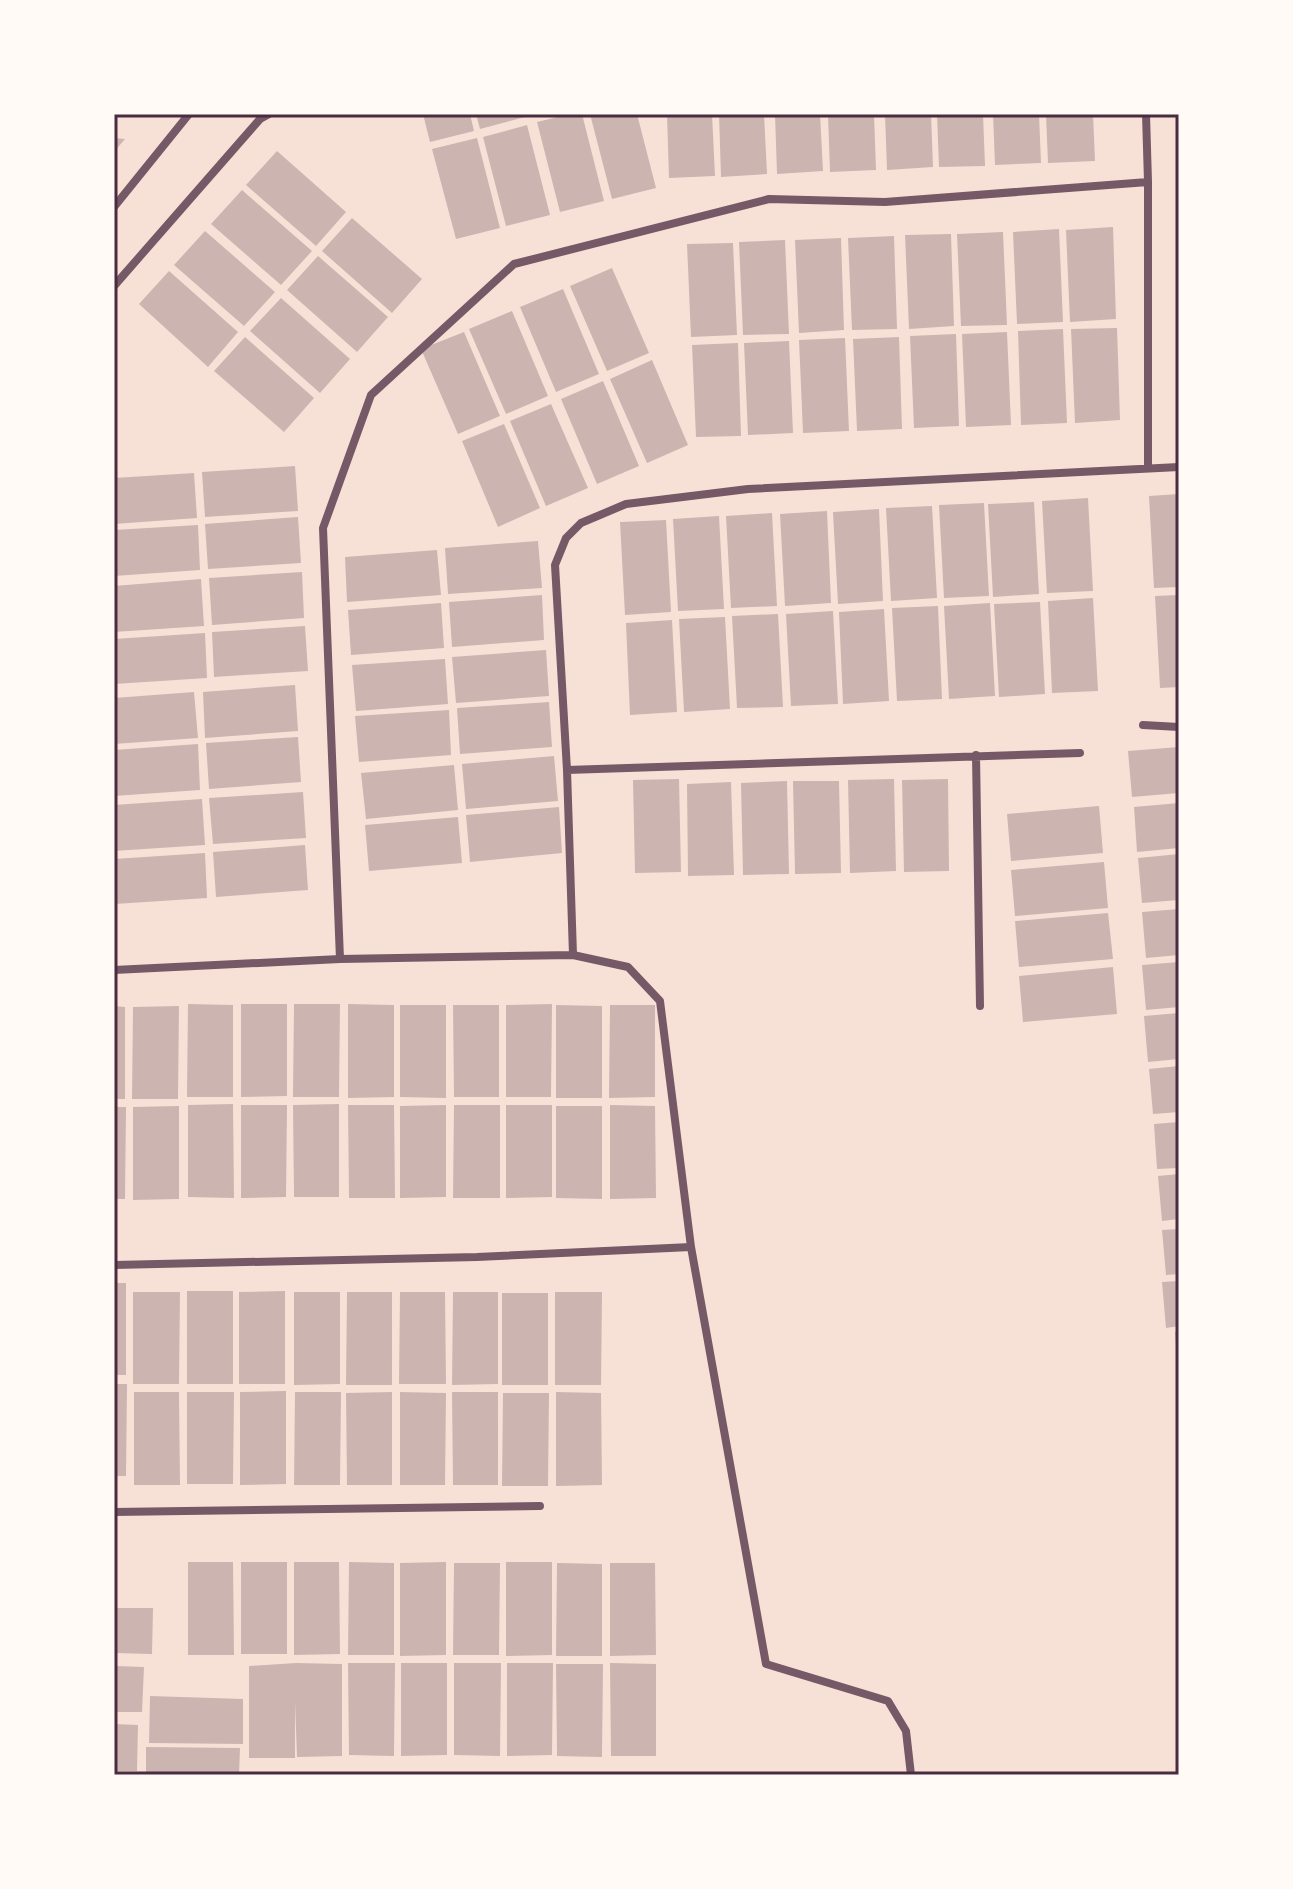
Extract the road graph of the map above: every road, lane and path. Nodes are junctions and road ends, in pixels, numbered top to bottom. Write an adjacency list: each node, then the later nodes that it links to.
1 (189, 114): 5 (street)
2 (269, 114): 6 (street)
3 (1146, 114): 4 (street)
4 (1148, 182): 7 (street); 15 (street)
5 (114, 207)
6 (114, 286)
7 (1148, 467): 8 (street); 13 (street)
8 (1179, 467)
9 (1143, 725): 10 (street)
10 (1179, 727)
11 (1080, 753): 12 (street)
12 (976, 755): 13 (street); 17 (street)
13 (567, 770): 14 (street)
14 (573, 955): 15 (street); 18 (street)
15 (340, 959): 16 (street)
16 (114, 970)
17 (980, 1006)
18 (691, 1247): 19 (street); 22 (street)
19 (114, 1265)
20 (540, 1506): 21 (street)
21 (114, 1512)
22 (911, 1775)

